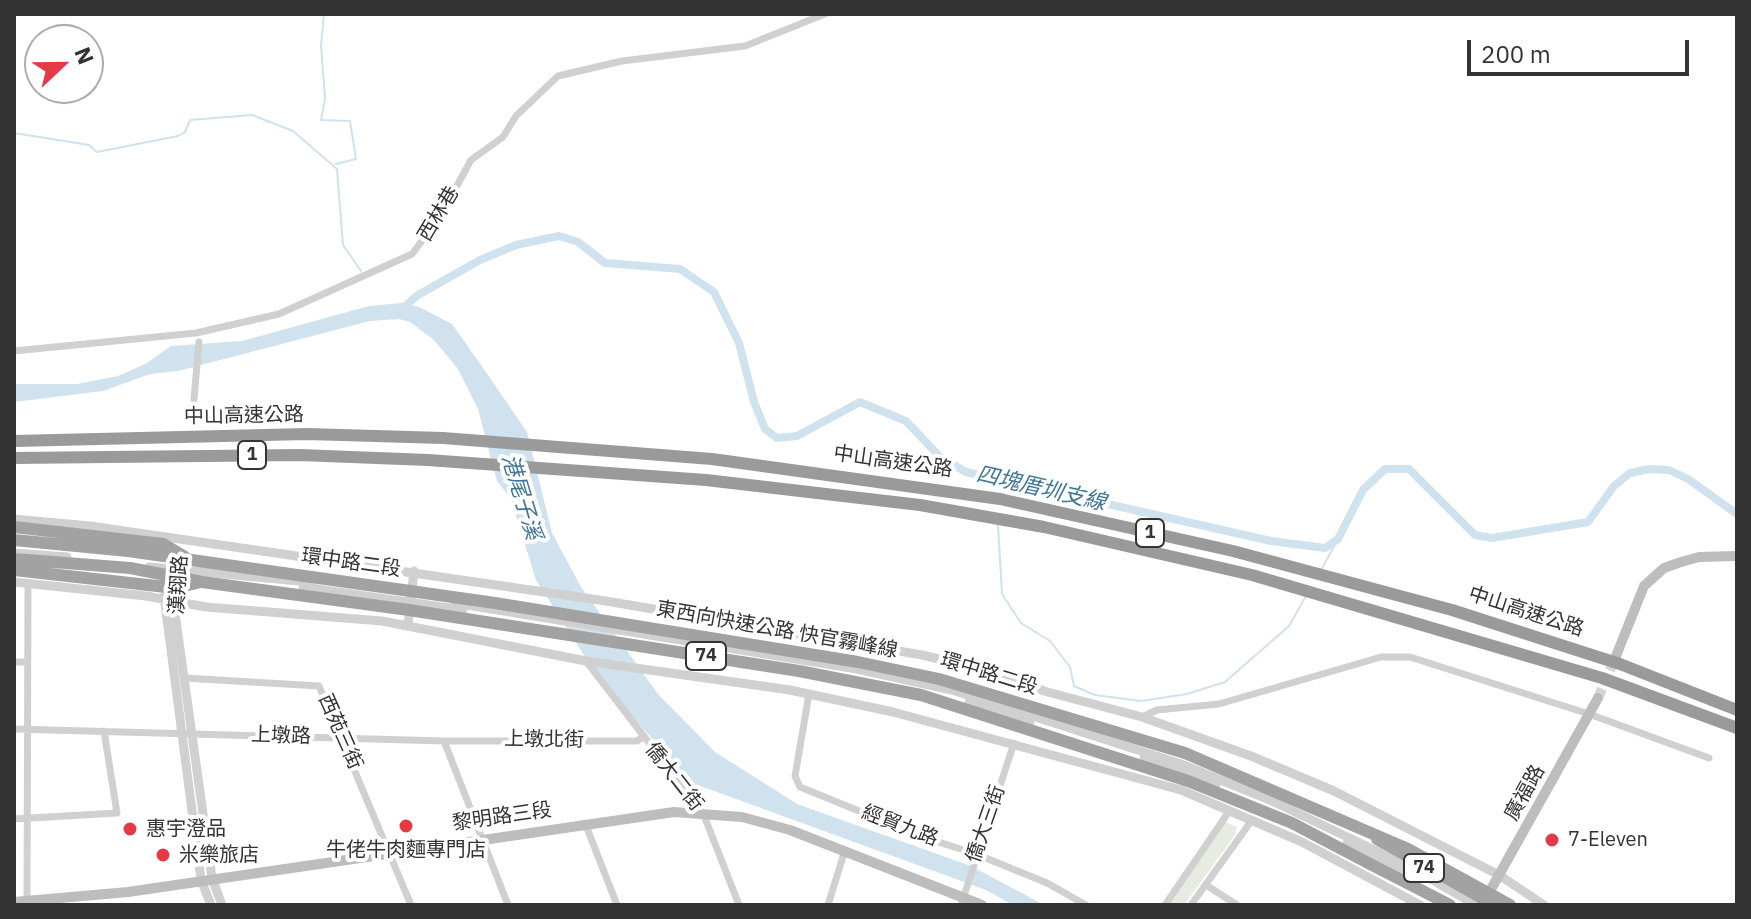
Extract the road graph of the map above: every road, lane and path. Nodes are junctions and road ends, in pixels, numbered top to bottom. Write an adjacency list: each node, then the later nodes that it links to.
1 (825, 14): 3 (street, 西林巷)
2 (199, 342): 4 (street)
3 (14, 351)
4 (194, 399)
5 (14, 441): 31 (highway, 中山高速公路 / 1)
6 (14, 458): 34 (highway, 中山高速公路 / 1)
7 (14, 519): 9 (street, 環中路二段)
8 (14, 527): 13 (highway, bridge)
9 (180, 539): 13 (street, 漢翔路); 15 (street, 環中路二段)
10 (14, 540): 13 (highway, 東西向快速公路 快官霧峰線 / 74, bridge)
11 (14, 556): 13 (street, 環中路二段); 17 (highway, 東西向快速公路 快官霧峰線 / 74, bridge)
12 (1737, 556): 25 (main road)
13 (178, 569): 19 (street, 漢翔路); 20 (street, 環中路二段); 21 (street, 漢翔路); 50 (highway, 東西向快速公路 快官霧峰線 / 74, bridge)
14 (14, 570): 17 (highway, bridge)
15 (414, 571): 20 (street); 33 (street, 環中路二段)
16 (14, 582): 18 (street)
17 (202, 582): 55 (highway, 東西向快速公路 快官霧峰線 / 74, bridge)
18 (28, 583): 19 (street); 27 (street)
19 (163, 599): 21 (street); 38 (street, 漢翔路)
20 (412, 599): 22 (street, 環中路二段); 23 (street)
21 (175, 602): 23 (street); 28 (street, 漢翔路)
22 (563, 623): 77 (street, 環中路二段); 78 (street, 環中路二段)
23 (408, 625): 24 (street)
24 (586, 661): 29 (street); 39 (street, 僑大二街)
25 (1614, 661)
26 (14, 662): 27 (street)
27 (27, 662): 36 (street)
28 (184, 678): 38 (street, 漢翔路); 40 (street, 西苑三街)
29 (809, 694): 42 (street); 54 (street, 經貿九路)
30 (1598, 698): 32 (main road, 廣福路)
31 (1737, 710)
32 (1589, 714): 33 (street); 43 (street); 56 (main road, 廣福路)
33 (1142, 717): 56 (street, 環中路二段)
34 (1737, 728)
35 (14, 729): 36 (street, 上墩路)
36 (26, 729): 37 (street, 上墩路); 47 (street)
37 (104, 731): 38 (street, 上墩路); 47 (street)
38 (186, 734): 40 (street, 上墩路); 57 (street, 漢翔路)
39 (643, 737): 41 (street, 上墩北街); 45 (street, 僑大二街)
40 (342, 738): 41 (street, 上墩路); 53 (street, 西苑三街)
41 (444, 741): 51 (street)
42 (1014, 743): 44 (street); 54 (street, 僑大三街)
43 (1709, 758)
44 (1230, 810): 48 (street); 71 (street)
45 (703, 813): 49 (main road, 黎明路三段); 52 (main road, 黎明路三段); 67 (street, 僑大二街)
46 (14, 819): 47 (street)
47 (27, 819): 61 (street)
48 (1252, 820): 58 (street); 74 (street)
49 (585, 823): 51 (main road, 黎明路三段); 66 (street)
50 (1368, 834): 80 (highway, 東西向快速公路 快官霧峰線 / 74, bridge); 81 (highway, bridge)
51 (481, 838): 53 (main road, 黎明路三段); 65 (street)
52 (845, 849): 59 (main road, 黎明路三段); 68 (street)
53 (390, 851): 57 (main road, 黎明路三段); 64 (street, 西苑三街)
54 (975, 857): 59 (street, 僑大三街); 70 (street, 經貿九路)
55 (1370, 864): 75 (highway); 76 (highway, 東西向快速公路 快官霧峰線 / 74)
56 (1499, 875): 79 (main road, 廣福路); 82 (street, 環中路二段)
57 (206, 879): 61 (main road, 黎明路三段); 62 (street, 漢翔路); 63 (street, 漢翔路)
58 (1206, 885): 72 (street); 73 (street)
59 (962, 900): 69 (main road, 黎明路三段)
60 (14, 902): 61 (main road, 黎明路三段)
61 (28, 903)
62 (211, 905)
63 (222, 905)
64 (411, 905)
65 (508, 905)
66 (617, 905)
67 (739, 905)
68 (828, 905)
69 (982, 905)
70 (1086, 905)
71 (1165, 905)
72 (1191, 905)
73 (1237, 905)
74 (1420, 905)
75 (1432, 905)
76 (1450, 905)
77 (1464, 905)
78 (1476, 905)
79 (1482, 905)
80 (1492, 905)
81 (1510, 905)
82 (1544, 905)

